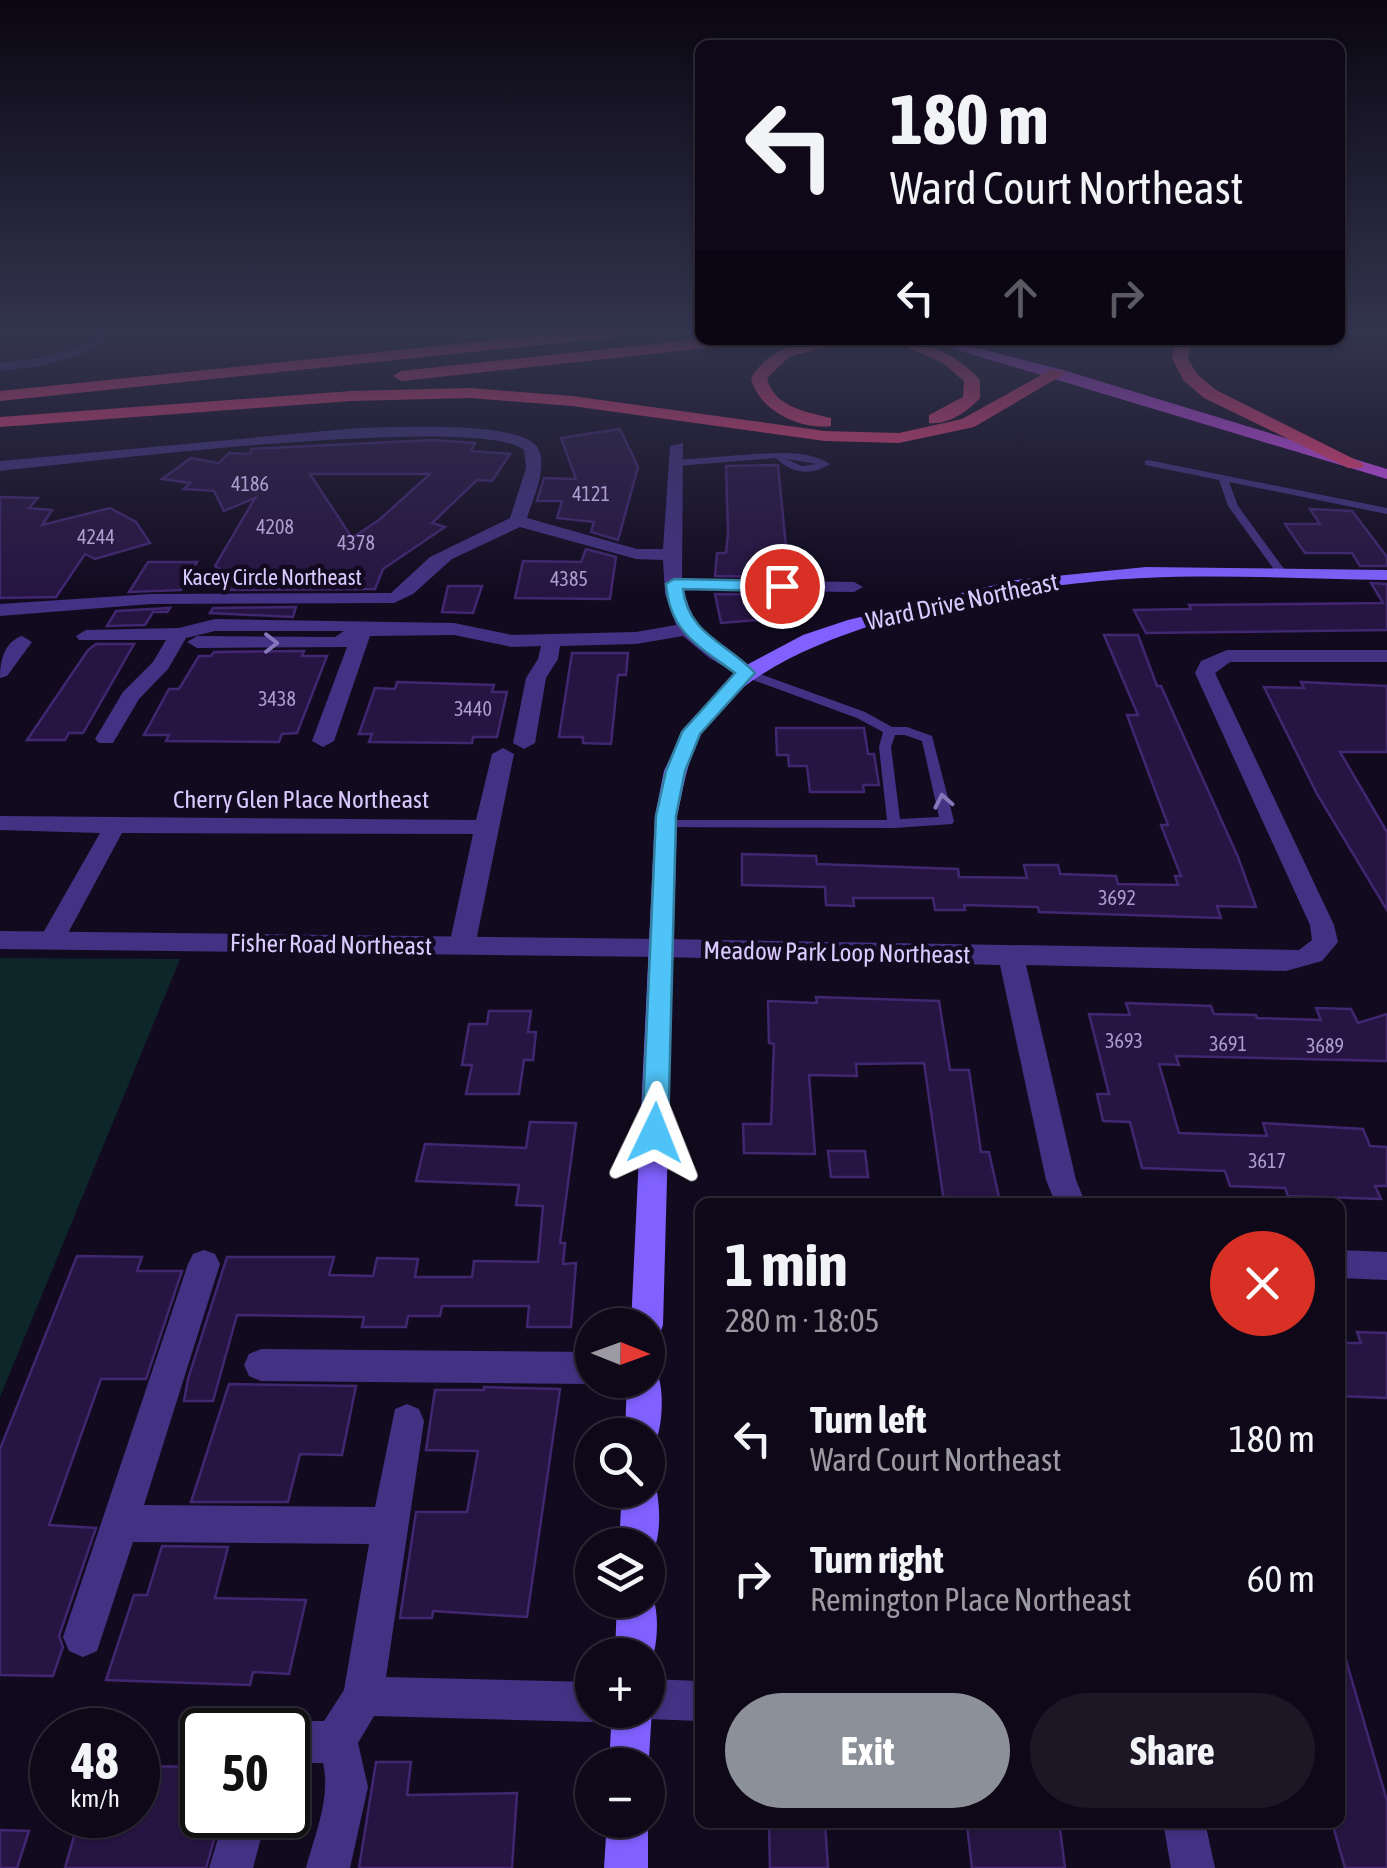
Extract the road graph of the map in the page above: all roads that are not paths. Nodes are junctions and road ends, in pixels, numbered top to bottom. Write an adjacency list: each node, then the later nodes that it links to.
1 (26, 418): 9 (highway)
2 (40, 418): 9 (highway)
3 (696, 418): 6 (highway)
4 (816, 418): 5 (highway)
5 (933, 418)
6 (977, 418)
7 (1205, 418): 13 (main road)
8 (1261, 418): 13 (highway)
9 (0, 421)
10 (678, 455): 11 (lane); 20 (street)
11 (780, 458)
12 (1148, 463): 16 (lane)
13 (1355, 464): 15 (main road); 17 (main road)
14 (0, 466): 19 (street)
15 (1387, 474)
16 (1223, 478): 18 (lane); 21 (lane)
17 (1387, 482)
18 (1387, 512)
19 (518, 521): 20 (street); 25 (street, Kacey Circle Northeast)
20 (673, 555): 23 (street)
21 (1282, 572): 22 (main road, Ward Drive Northeast); 34 (main road, Ward Drive Northeast)
22 (1387, 574)
23 (674, 584): 24 (street); 26 (street)
24 (854, 587)
25 (0, 610)
26 (688, 629): 30 (street); 34 (street)
27 (362, 630): 28 (street); 30 (street); 37 (street)
28 (178, 634): 29 (street); 36 (street)
29 (86, 636)
30 (552, 639): 38 (street)
31 (22, 642): 33 (street)
32 (1387, 656): 49 (street, Meadow Park Loop Northeast)
33 (0, 672)
34 (746, 673): 35 (lane); 41 (main road, Ward Drive Northeast)
35 (890, 731): 42 (lane); 42 (lane, one-way to 35)
36 (106, 739)
37 (323, 741)
38 (524, 742)
39 (502, 754): 44 (street)
40 (0, 823): 43 (street, Cherry Glen Place Northeast)
41 (666, 824): 42 (lane); 48 (main road, Ward Drive Northeast)
42 (894, 824)
43 (115, 826): 44 (street, Cherry Glen Place Northeast); 46 (street)
44 (486, 827): 47 (street)
45 (0, 940): 46 (street, Fisher Road Northeast)
46 (52, 940): 47 (street, Fisher Road Northeast)
47 (462, 946): 48 (street, Fisher Road Northeast)
48 (662, 948): 49 (street, Meadow Park Loop Northeast); 54 (main road, Ward Drive Northeast)
49 (1011, 956): 50 (street)
50 (1068, 1198)
51 (204, 1264): 58 (street)
52 (1345, 1264): 53 (street)
53 (1387, 1266)
54 (648, 1308)
55 (261, 1365): 56 (street)
56 (575, 1368)
57 (407, 1420): 59 (street)
58 (120, 1524): 59 (street); 60 (street)
59 (390, 1526): 61 (street)
60 (83, 1637)
61 (363, 1696): 64 (street); 66 (street)
62 (665, 1700): 63 (street)
63 (695, 1701)
64 (575, 1702)
65 (310, 1742): 66 (street)
66 (335, 1742): 71 (street)
67 (1185, 1828): 73 (street)
68 (240, 1838): 70 (street)
69 (627, 1838): 72 (main road)
70 (232, 1868)
71 (328, 1868)
72 (626, 1868)
73 (1193, 1868)

